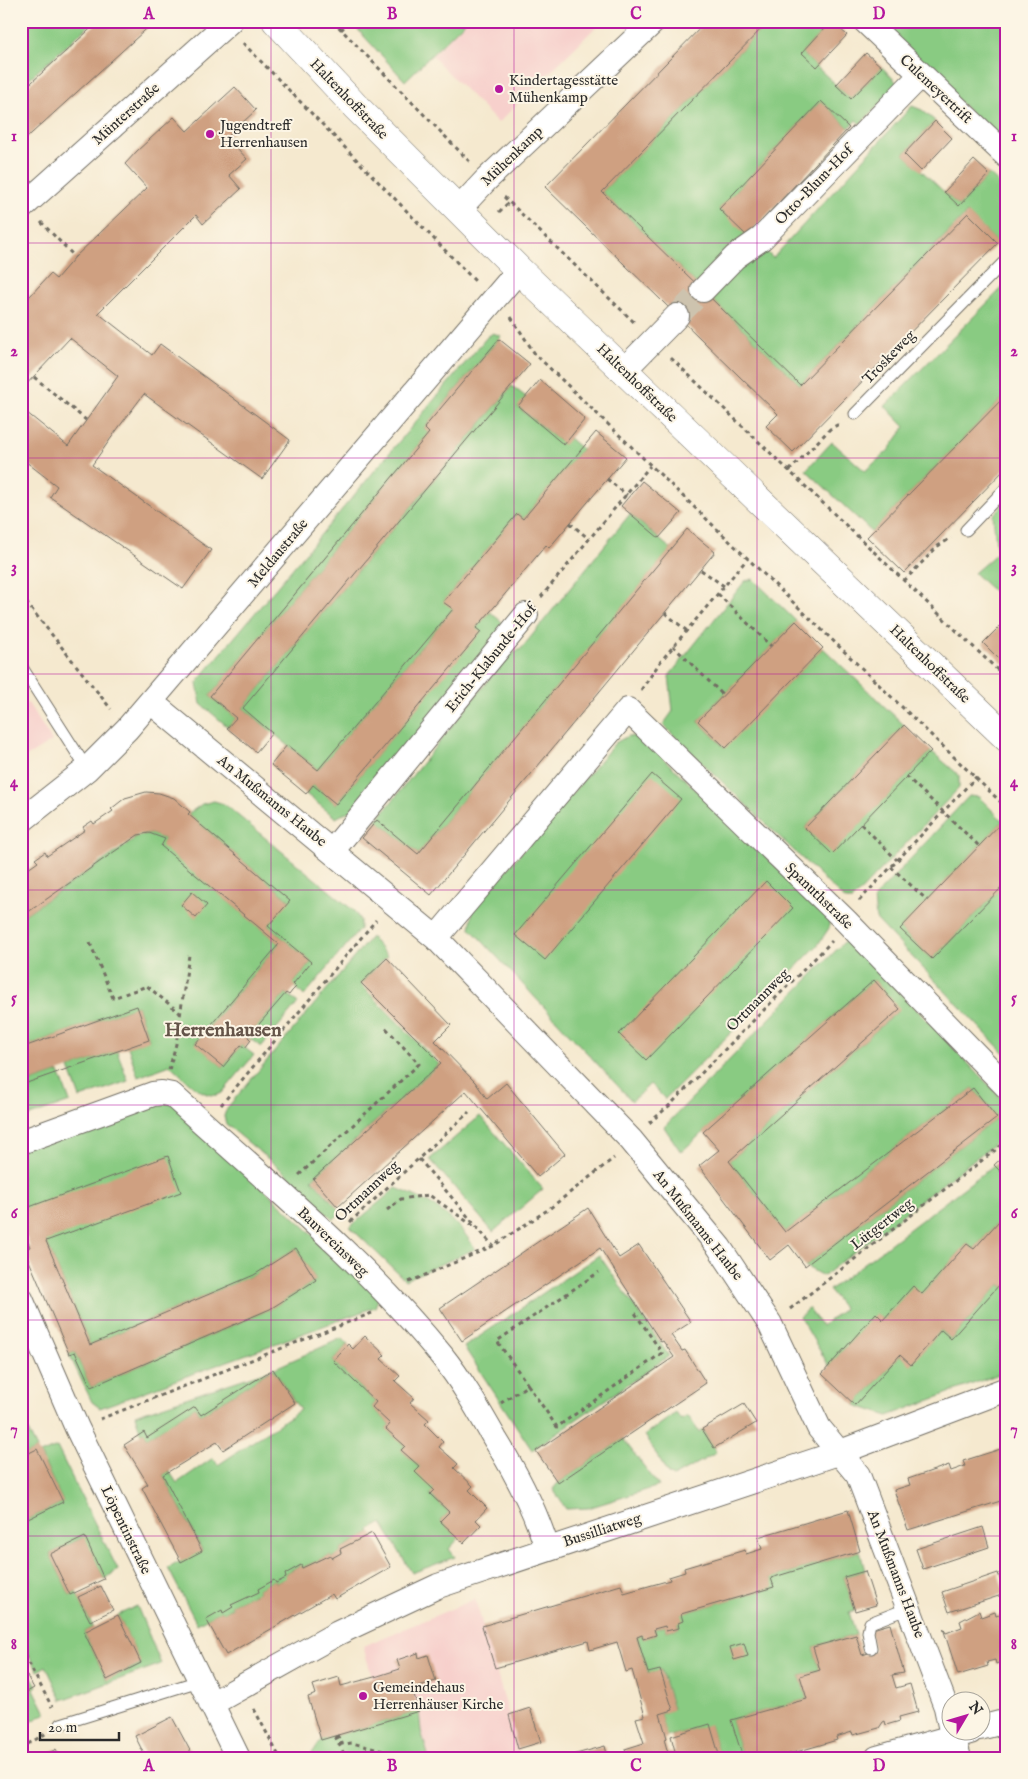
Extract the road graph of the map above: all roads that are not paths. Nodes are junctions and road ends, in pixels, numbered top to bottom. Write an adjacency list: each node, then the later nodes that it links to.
1 (276, 21): 8 (street, Haltenhoffstraße)
2 (654, 21): 8 (street, Mühenkamp)
3 (865, 21): 5 (street, Culemeyertrift)
4 (228, 23): 7 (street, Münterstraße)
5 (921, 75): 6 (street, Culemeyertrift); 11 (street, Otto-Blum-Hof)
6 (1007, 156)
7 (21, 208)
8 (458, 210): 10 (street, Haltenhoffstraße)
9 (1007, 259): 14 (lane, Troskeweg)
10 (519, 270): 13 (street, Haltenhoffstraße); 19 (street, Meldaustraße)
11 (703, 290)
12 (677, 316): 13 (street)
13 (624, 370): 20 (street, Haltenhoffstraße)
14 (855, 414)
15 (1007, 487): 16 (lane)
16 (966, 530)
17 (526, 615): 23 (street, Erich-Klabunde-Hof)
18 (21, 666): 21 (lane)
19 (151, 702): 21 (street, Meldaustraße); 23 (street, An Mußmanns Haube)
20 (1007, 738)
21 (87, 769): 22 (street, Meldaustraße)
22 (21, 821)
23 (333, 850): 24 (street, An Mußmanns Haube)
24 (436, 938): 25 (street, Spanuthstraße); 30 (street, An Mußmanns Haube)
25 (1007, 1087)
26 (21, 1142): 31 (street, Bauvereinsweg)
27 (21, 1299): 28 (street, Löpentinstraße)
28 (29, 1342): 34 (street, Löpentinstraße)
29 (1007, 1389): 30 (street, Bussilliatweg)
30 (838, 1453): 31 (street, Bussilliatweg); 32 (street, An Mußmanns Haube)
31 (547, 1548): 36 (street, Bussilliatweg)
32 (909, 1608): 33 (lane); 35 (street, An Mußmanns Haube)
33 (871, 1648)
34 (199, 1681): 36 (street, Löpentinstraße); 38 (lane)
35 (940, 1692)
36 (210, 1704): 41 (street, Löpentinstraße)
37 (1007, 1721): 39 (street)
38 (61, 1724)
39 (990, 1725)
40 (940, 1741): 42 (street)
41 (238, 1758)
42 (877, 1758)

